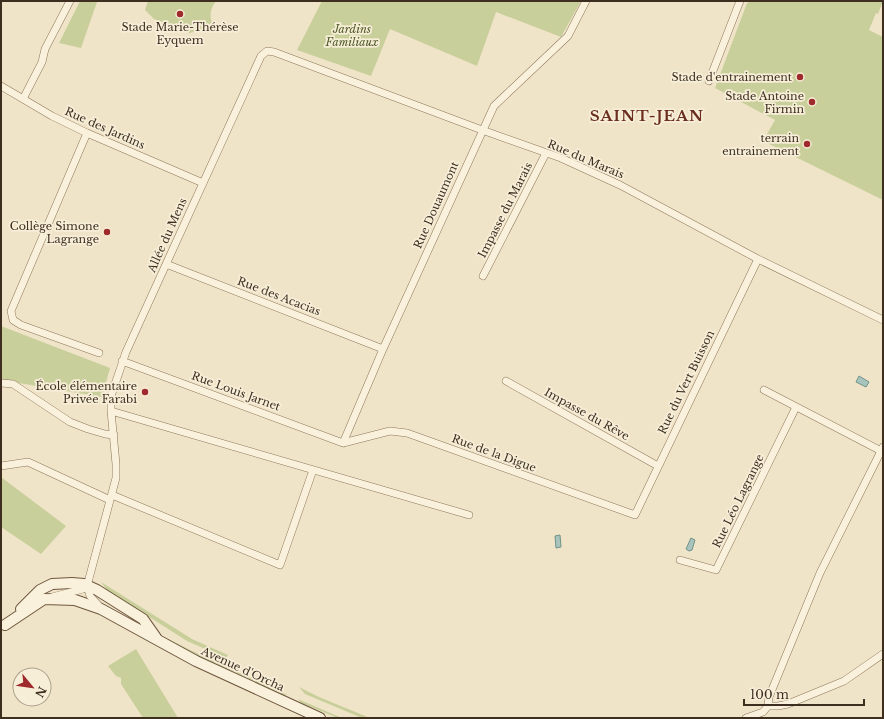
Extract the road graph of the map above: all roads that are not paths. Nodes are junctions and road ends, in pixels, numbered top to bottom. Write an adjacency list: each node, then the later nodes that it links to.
1 (70, 1): 7 (street)
2 (586, 1): 8 (street, Rue Douaumont)
3 (740, 1): 5 (street)
4 (267, 51): 8 (street, Rue du Marais); 11 (street, Allée du Mens)
5 (709, 81)
6 (1, 86): 7 (street, Rue des Jardins)
7 (22, 99): 9 (street, Rue des Jardins)
8 (482, 130): 10 (street, Rue du Marais); 16 (street, Rue Douaumont)
9 (87, 133): 11 (street, Rue des Jardins); 17 (street)
10 (546, 153): 12 (street, Rue du Marais); 14 (street, Impasse du Marais)
11 (203, 183): 13 (street, Allée du Mens)
12 (758, 259): 15 (street, Rue du Marais); 28 (street, Rue du Vert Buisson)
13 (166, 264): 16 (street, Rue des Acacias); 18 (street, Allée du Mens)
14 (483, 276)
15 (883, 320)
16 (383, 349): 25 (street, Rue Douaumont)
17 (99, 353)
18 (122, 361): 23 (street, Allée du Mens); 25 (street, Rue Louis Jarnet)
19 (506, 381): 28 (street, Impasse du Rêve)
20 (1, 383): 24 (street)
21 (764, 390): 22 (street)
22 (796, 407): 26 (street); 33 (street, Rue Léo Lagrange)
23 (111, 411): 24 (street, Allée du Mens); 29 (street)
24 (114, 435): 30 (street, Allée du Mens)
25 (343, 443): 32 (street, Rue de la Digue)
26 (882, 450): 40 (street)
27 (1, 466): 30 (street)
28 (658, 466): 32 (street, Rue du Vert Buisson)
29 (313, 470): 30 (street); 31 (street)
30 (111, 498): 34 (street, Allée du Mens)
31 (469, 515)
32 (635, 515)
33 (680, 560)
34 (87, 586): 35 (main road, Avenue d'Orcha); 36 (street); 38 (main road, Avenue d'Orcha)
35 (42, 595): 36 (main road, Avenue d'Orcha); 37 (main road)
36 (101, 609): 38 (main road, Avenue d'Orcha)
37 (3, 627)
38 (158, 640): 41 (main road, Avenue d'Orcha)
39 (883, 654): 40 (street)
40 (768, 706): 42 (street)
41 (320, 718)
42 (746, 718)

